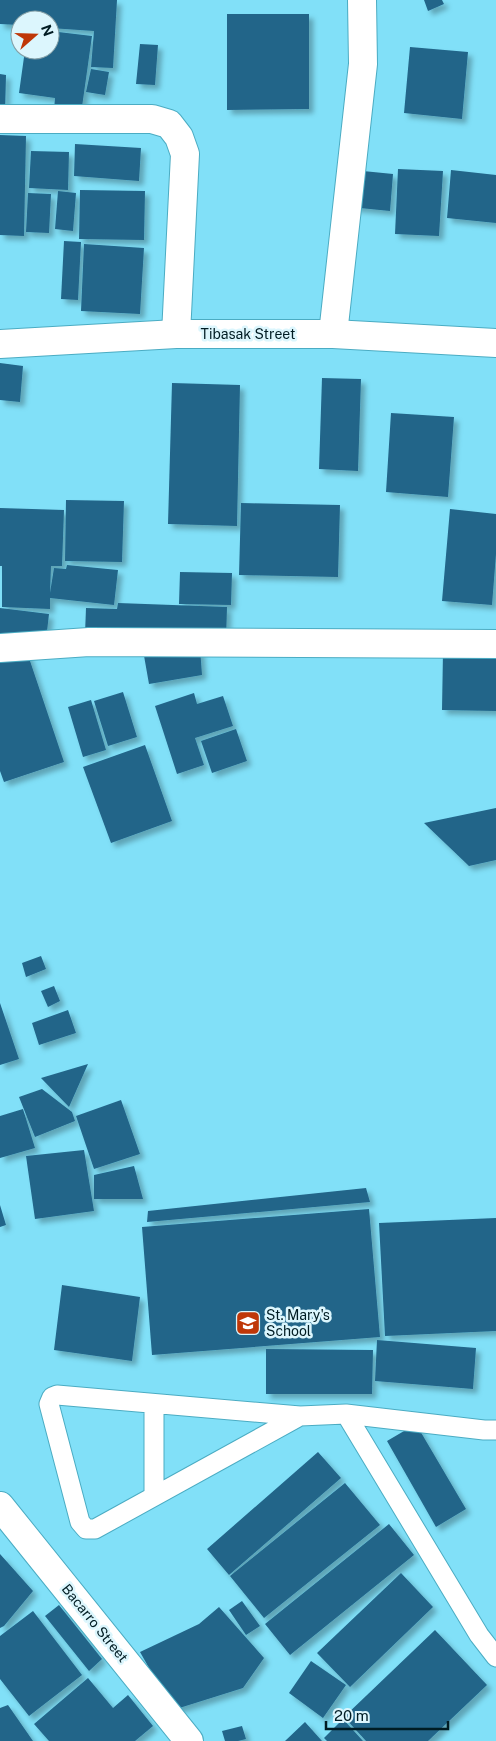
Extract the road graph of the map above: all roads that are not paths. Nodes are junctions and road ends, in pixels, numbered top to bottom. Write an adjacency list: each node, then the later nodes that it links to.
1 (362, 0): 4 (street)
2 (0, 120): 3 (street)
3 (176, 334): 4 (street, Tibasak Street); 6 (street, Tibasak Street)
4 (333, 334): 5 (street, Tibasak Street)
5 (496, 343)
6 (0, 344)
7 (496, 644): 8 (street)
8 (0, 648)
9 (154, 1404): 11 (lane); 13 (lane); 13 (lane)
10 (346, 1414): 11 (lane); 12 (lane); 15 (lane)
11 (300, 1416): 13 (lane)
12 (496, 1430)
13 (154, 1495)
14 (0, 1506): 16 (street, Bacarro Street)
15 (496, 1657)
16 (189, 1741)

